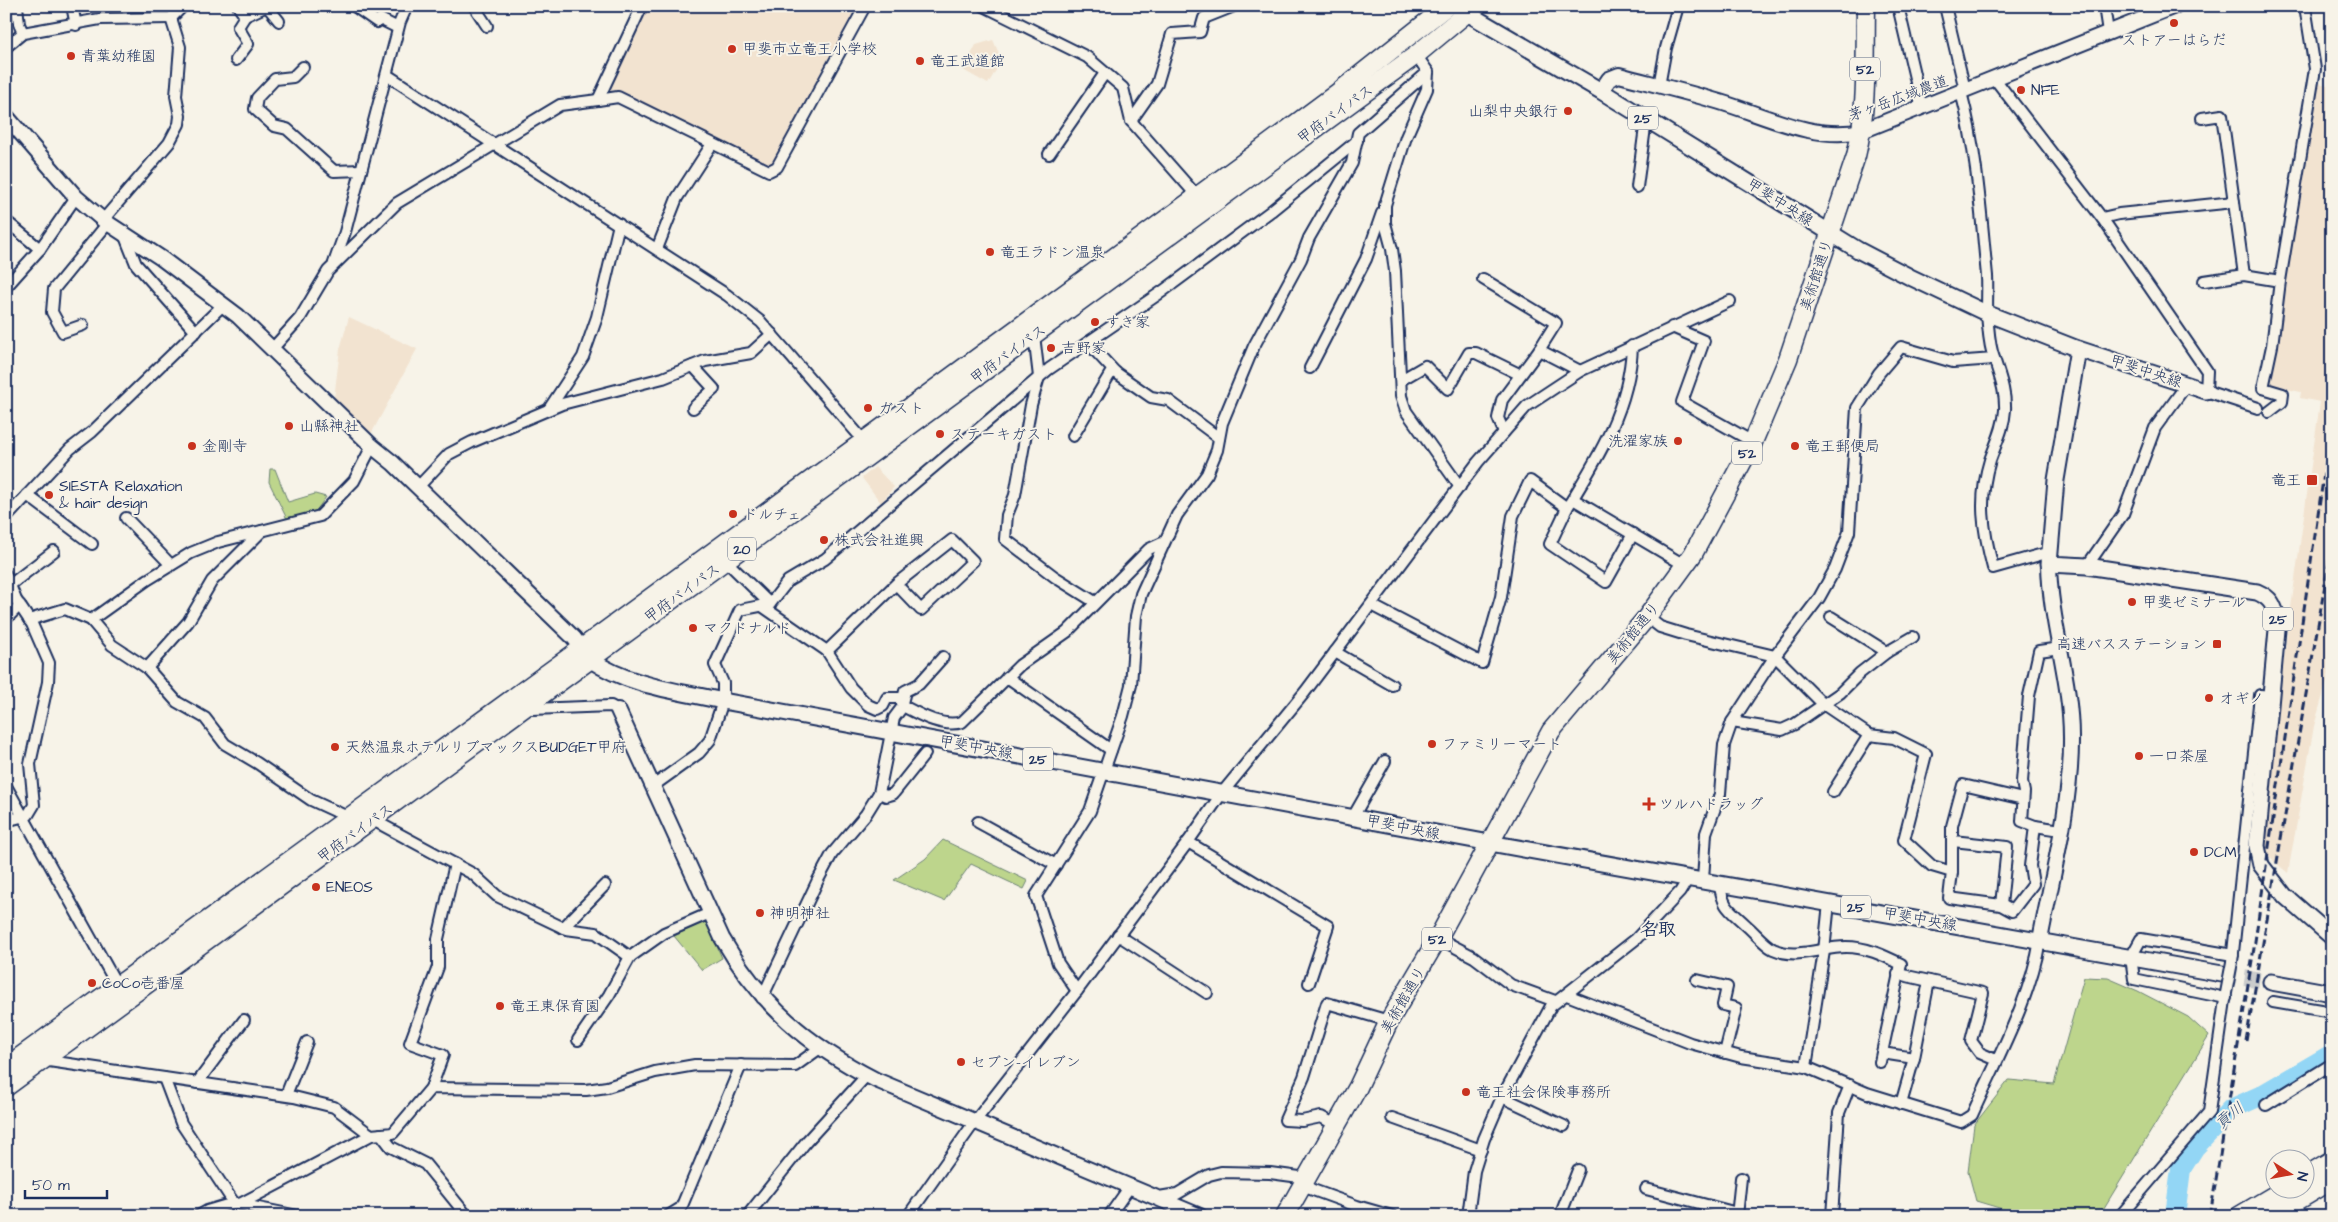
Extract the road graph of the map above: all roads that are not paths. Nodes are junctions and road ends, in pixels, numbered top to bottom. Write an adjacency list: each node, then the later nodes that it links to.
1 (17, 6): 28 (street)
2 (72, 6): 24 (street)
3 (183, 6): 22 (street)
4 (238, 6): 21 (street)
5 (354, 6): 26 (street)
6 (407, 6): 26 (street)
7 (474, 6): 25 (street)
8 (642, 6): 40 (street)
9 (865, 6): 48 (street)
10 (1234, 6): 45 (street)
11 (1447, 6): 53 (highway, 甲府バイパス / 20)
12 (1678, 6): 37 (street)
13 (1866, 6): 46 (highway, 美術館通り / 52)
14 (1898, 6): 41 (street)
15 (1945, 6): 38 (street)
16 (2104, 6): 27 (street)
17 (2175, 6): 27 (street, 茅ヶ岳広域農道)
18 (2305, 6): 69 (street)
19 (989, 7): 34 (street)
20 (1466, 9): 30 (highway, 甲府バイパス / 20); 39 (main road, 甲斐中央線 / 25)
21 (245, 16): 23 (street); 31 (street)
22 (171, 18): 24 (street); 59 (street)
23 (279, 21)
24 (76, 25): 28 (street)
25 (487, 26)
26 (398, 28): 35 (street)
27 (2108, 32): 36 (street, 茅ヶ岳広域農道)
28 (23, 33): 29 (street)
29 (6, 47)
30 (1416, 55): 33 (street); 78 (highway, 甲府バイパス / 20)
31 (236, 60)
32 (304, 67): 51 (street)
33 (1428, 72): 47 (street); 56 (street)
34 (1105, 73): 45 (street); 50 (street)
35 (387, 75): 49 (street); 51 (street)
36 (1996, 79): 38 (street, 茅ヶ岳広域農道); 57 (street)
37 (1659, 86): 39 (street, 茅ヶ岳広域農道); 46 (street, 茅ヶ岳広域農道)
38 (1964, 91): 41 (street, 茅ヶ岳広域農道); 73 (street)
39 (1601, 92): 44 (main road, 甲斐中央線 / 25)
40 (598, 100): 48 (street); 49 (street)
41 (1922, 108): 46 (street, 茅ヶ岳広域農道)
42 (6, 116): 54 (street)
43 (2202, 118): 55 (street)
44 (1646, 120): 52 (street); 61 (main road, 甲斐中央線 / 25)
45 (1131, 121): 53 (street)
46 (1862, 131): 61 (highway, 美術館通り / 52)
47 (1357, 141): 79 (street); 100 (street)
48 (712, 144): 64 (street)
49 (494, 145): 60 (street); 65 (street)
50 (1049, 154)
51 (361, 170): 65 (street)
52 (1637, 187)
53 (1197, 196): 101 (highway, 甲府バイパス / 20)
54 (76, 197): 59 (street); 63 (street)
55 (2234, 202): 57 (street); 66 (street)
56 (1385, 205): 86 (street); 91 (street)
57 (2102, 218): 93 (street)
58 (6, 221): 63 (street)
59 (105, 221): 62 (street); 74 (street)
60 (619, 224): 64 (street); 96 (street)
61 (1829, 232): 73 (main road, 甲斐中央線 / 25); 102 (highway, 美術館通り / 52)
62 (124, 234): 72 (street); 76 (street)
63 (40, 249): 70 (street)
64 (657, 249): 77 (street)
65 (333, 266): 81 (street)
66 (2244, 275): 68 (street); 69 (street)
67 (1483, 279): 83 (street)
68 (2204, 281)
69 (2280, 281): 97 (street)
70 (6, 287)
71 (1730, 301): 75 (street)
72 (224, 304): 76 (street); 81 (street)
73 (1986, 313): 82 (main road, 甲斐中央線 / 25); 84 (street)
74 (83, 325)
75 (1672, 328): 80 (street); 102 (street)
76 (196, 332): 106 (street)
77 (772, 334): 85 (street); 101 (street)
78 (1034, 335): 90 (street); 117 (highway, 甲府バイパス / 20)
79 (1088, 342): 88 (street); 90 (street)
80 (1632, 346): 87 (street); 107 (street)
81 (273, 348): 103 (street)
82 (2078, 349): 92 (main road, 甲斐中央線 / 25); 116 (main road)
83 (1539, 350): 87 (street); 89 (street)
84 (1994, 359): 116 (street); 138 (street)
85 (693, 366): 94 (street); 96 (street)
86 (1310, 368)
87 (1580, 371): 98 (street)
88 (1115, 372): 99 (street); 100 (street)
89 (1520, 374): 91 (street); 98 (street)
90 (1039, 377): 123 (street); 125 (street)
91 (1401, 380): 105 (street)
92 (2186, 384): 93 (main road, 甲斐中央線 / 25); 120 (street)
93 (2206, 391): 95 (street)
94 (692, 408)
95 (2258, 408)
96 (549, 410): 104 (street)
97 (2270, 412)
98 (1504, 432): 105 (street)
99 (1073, 436)
100 (1219, 438): 113 (street)
101 (864, 441): 137 (highway, 甲府バイパス / 20)
102 (1753, 442): 119 (highway, 美術館通り / 52)
103 (372, 446): 104 (street); 111 (street)
104 (418, 487): 137 (street)
105 (1460, 487): 126 (street)
106 (27, 496): 109 (street); 114 (street)
107 (1572, 498): 108 (street); 112 (street)
108 (1567, 508): 112 (street); 126 (street)
109 (6, 518)
110 (126, 518): 118 (street)
111 (262, 531): 118 (street); 140 (street)
112 (1633, 534): 119 (street)
113 (1162, 543): 123 (street); 152 (street)
114 (92, 544)
115 (54, 552): 121 (street)
116 (2049, 558): 120 (main road, 25); 133 (street)
117 (726, 561): 125 (street); 137 (highway, 甲府バイパス / 20)
118 (171, 565): 131 (street)
119 (1686, 566): 127 (highway, 美術館通り / 52)
120 (2087, 566): 143 (main road, 25)
121 (8, 580): 124 (street)
122 (896, 584): 122 (street); 134 (street)
123 (1095, 602): 141 (street)
124 (20, 605): 129 (street); 130 (street)
125 (766, 605): 134 (street); 144 (street)
126 (1371, 605): 135 (street)
127 (1647, 617): 138 (street); 172 (highway, 美術館通り / 52)
128 (1832, 618): 136 (street)
129 (6, 619)
130 (29, 620): 131 (street); 162 (street)
131 (91, 620): 140 (street)
132 (1913, 636): 136 (street)
133 (2060, 648): 161 (street); 169 (street)
134 (827, 651): 145 (street)
135 (1335, 652): 142 (street); 160 (street)
136 (1887, 652): 146 (street)
137 (587, 654): 144 (main road, 甲斐中央線 / 25); 147 (highway, 甲府バイパス / 20); 164 (highway, 甲府バイパス / 20)
138 (1775, 656): 146 (street); 149 (street)
139 (943, 657): 145 (street)
140 (147, 668): 164 (street)
141 (1008, 677): 145 (street); 152 (street)
142 (1392, 685)
143 (2270, 696): 184 (main road, 25); 190 (street)
144 (722, 701): 150 (main road, 甲斐中央線 / 25); 157 (street)
145 (902, 702): 150 (street)
146 (1823, 704): 149 (street); 151 (street)
147 (527, 706): 148 (street); 165 (highway, 甲府バイパス / 20)
148 (618, 710): 157 (street)
149 (1732, 722): 176 (street)
150 (892, 732): 155 (main road, 甲斐中央線 / 25); 159 (street)
151 (1869, 735): 158 (street); 175 (street)
152 (1111, 750): 155 (street)
153 (924, 754): 159 (street)
154 (1385, 761): 163 (street)
155 (1103, 771): 160 (main road, 甲斐中央線 / 25); 174 (street)
156 (6, 786): 162 (street)
157 (653, 786): 181 (street)
158 (1833, 792)
159 (879, 793): 203 (street)
160 (1222, 793): 163 (main road, 甲斐中央線 / 25); 170 (street)
161 (2023, 799): 168 (street); 171 (street)
162 (24, 816): 166 (street); 197 (street)
163 (1353, 817): 172 (main road, 甲斐中央線 / 25)
164 (350, 818): 197 (highway, 甲府バイパス / 20)
165 (373, 820): 173 (street); 214 (highway, 甲府バイパス / 20)
166 (6, 821)
167 (978, 822): 174 (street)
168 (2035, 826): 169 (street); 180 (street)
169 (2061, 830): 186 (street)
170 (1188, 842): 183 (street); 196 (street)
171 (1952, 842): 175 (street); 180 (street)
172 (1490, 843): 176 (main road, 甲斐中央線 / 25); 185 (highway, 美術館通り / 52)
173 (455, 864): 182 (street); 225 (street)
174 (1056, 865): 198 (street)
175 (1952, 872): 180 (street)
176 (1696, 879): 177 (main road, 甲斐中央線 / 25); 201 (street)
177 (1719, 883): 179 (main road, 甲斐中央線 / 25); 187 (street)
178 (605, 886): 182 (street)
179 (1829, 903): 186 (main road, 甲斐中央線 / 25); 187 (street)
180 (2001, 905)
181 (710, 912): 188 (street); 203 (street)
182 (563, 928): 188 (street)
183 (1118, 935): 198 (street); 199 (street)
184 (2332, 937)
185 (1438, 938): 204 (street); 208 (highway, 美術館通り / 52)
186 (2040, 940): 189 (main road, 甲斐中央線 / 25); 215 (street)
187 (1824, 950): 191 (street); 219 (street)
188 (630, 957): 209 (street)
189 (2131, 957): 190 (street); 192 (main road, 甲斐中央線 / 25); 202 (street)
190 (2232, 958): 202 (street, bridge)
191 (1898, 974): 194 (street); 213 (street)
192 (2222, 974)
193 (1697, 980): 212 (street)
194 (1929, 981): 213 (street); 215 (street)
195 (2270, 982): 200 (main road)
196 (1309, 983)
197 (118, 987): 216 (highway, 甲府バイパス / 20)
198 (1077, 990): 231 (street)
199 (1207, 993)
200 (2332, 993)
201 (1567, 995): 204 (street); 212 (street)
202 (2226, 996): 261 (street)
203 (762, 998): 211 (street)
204 (1555, 1001): 227 (street)
205 (2273, 1002): 206 (street)
206 (2332, 1012)
207 (244, 1020): 222 (street)
208 (1390, 1021): 232 (highway, 美術館通り / 52); 232 (street)
209 (578, 1040)
210 (307, 1042): 226 (street)
211 (820, 1048): 218 (street); 220 (street)
212 (1725, 1053): 219 (street)
213 (1914, 1058): 228 (street)
214 (43, 1060): 216 (street); 221 (street); 224 (highway, 甲府バイパス / 20)
215 (1996, 1060): 228 (street)
216 (9, 1062)
217 (2332, 1064): 229 (street)
218 (741, 1065): 225 (street); 253 (street)
219 (1806, 1067): 223 (street)
220 (867, 1075): 231 (street); 248 (street)
221 (164, 1078): 222 (street); 246 (street)
222 (197, 1082): 226 (street)
223 (1850, 1084): 228 (street); 260 (street)
224 (6, 1087)
225 (431, 1088): 234 (street)
226 (286, 1095): 234 (street)
227 (1502, 1097): 233 (street); 235 (street)
228 (1901, 1104)
229 (2266, 1106)
230 (1392, 1118): 235 (street)
231 (976, 1120): 242 (street); 247 (street)
232 (1336, 1125): 241 (highway, 美術館通り / 52)
233 (1564, 1126)
234 (376, 1134): 246 (street); 252 (street)
235 (1481, 1150): 258 (street)
236 (2332, 1160): 238 (highway)
237 (1578, 1170): 259 (street)
238 (2316, 1170)
239 (1741, 1178): 249 (street)
240 (2332, 1180): 263 (highway)
241 (1304, 1182): 244 (street); 256 (highway, 美術館通り / 52); 257 (street)
242 (1131, 1185): 244 (street); 254 (street)
243 (1646, 1188): 249 (street)
244 (1159, 1197): 255 (street)
245 (2266, 1200): 262 (highway)
246 (237, 1203): 250 (street); 251 (street)
247 (913, 1214)
248 (749, 1215)
249 (1737, 1215)
250 (198, 1216)
251 (298, 1216)
252 (468, 1216)
253 (668, 1216)
254 (1109, 1216)
255 (1200, 1216)
256 (1285, 1216)
257 (1392, 1216)
258 (1468, 1216)
259 (1560, 1216)
260 (1832, 1216)
261 (2120, 1216)
262 (2239, 1216)
263 (2272, 1216)

